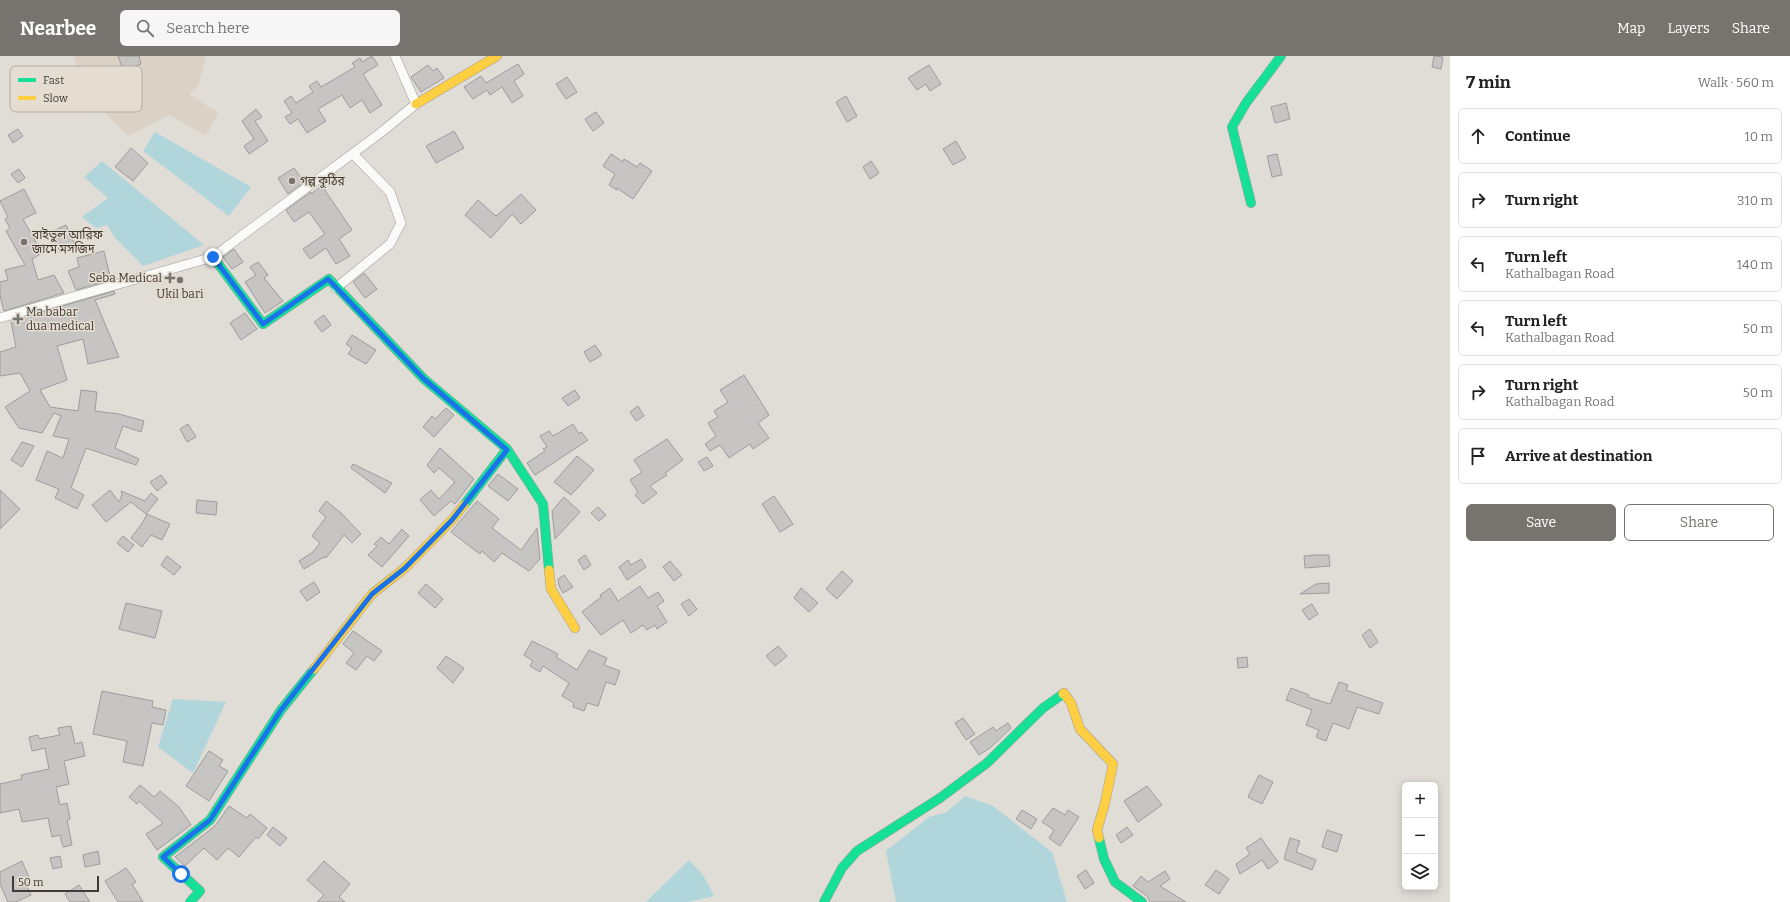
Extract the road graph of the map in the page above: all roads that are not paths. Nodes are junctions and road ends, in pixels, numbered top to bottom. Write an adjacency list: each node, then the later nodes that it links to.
1 (395, 56): 4 (street)
2 (497, 56): 4 (street)
3 (1281, 56): 6 (street)
4 (416, 104): 5 (street)
5 (353, 154): 7 (street); 8 (street)
6 (1251, 204)
7 (213, 257): 8 (street); 9 (street)
8 (336, 288): 10 (street)
9 (0, 318)
10 (507, 450): 11 (street); 12 (street)
11 (574, 628)
12 (190, 902)
13 (824, 902): 14 (street)
14 (1142, 902)

